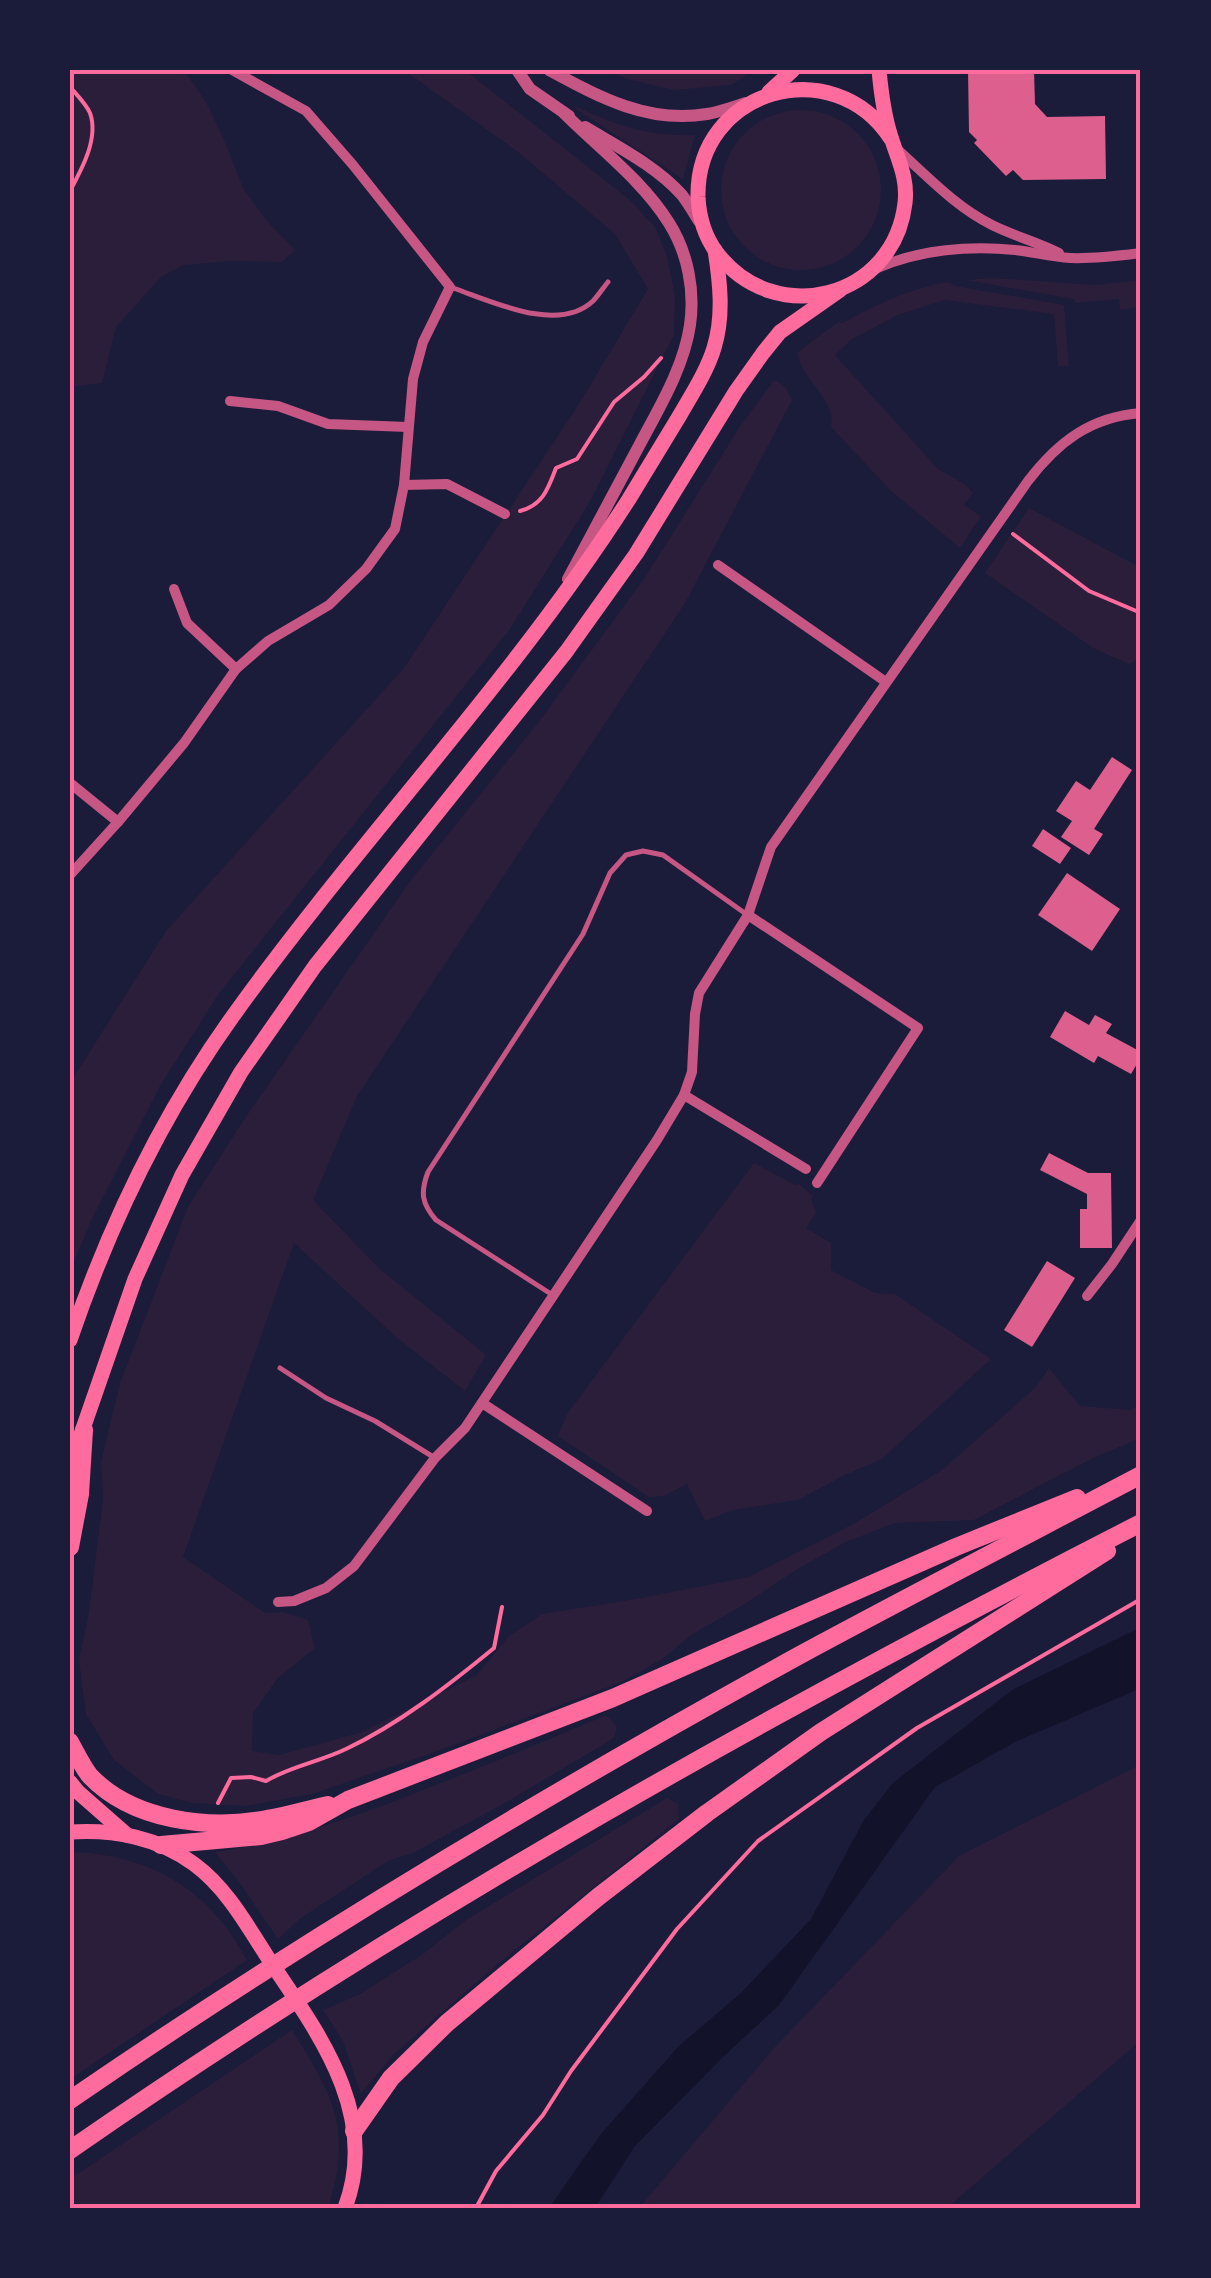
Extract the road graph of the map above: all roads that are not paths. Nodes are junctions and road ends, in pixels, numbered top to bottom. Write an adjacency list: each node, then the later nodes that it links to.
1 (232, 70): 15 (street)
2 (517, 70): 7 (street)
3 (549, 70): 6 (street)
4 (793, 70): 6 (main road)
5 (879, 70): 8 (main road)
6 (759, 98): 8 (main road); 9 (main road)
7 (564, 113): 9 (street); 24 (street)
8 (892, 142): 12 (street); 13 (main road)
9 (704, 228): 10 (main road)
10 (714, 250): 16 (main road); 24 (main road)
11 (1141, 253): 12 (street)
12 (1070, 258): 13 (street)
13 (870, 272): 16 (main road)
14 (608, 282): 15 (lane)
15 (450, 287): 19 (street)
16 (840, 290): 40 (main road)
17 (230, 402): 19 (street)
18 (1141, 413): 26 (street)
19 (408, 427): 20 (street)
20 (404, 485): 21 (street); 25 (street)
21 (506, 514)
22 (718, 565): 26 (street)
23 (174, 590): 25 (street)
24 (548, 616): 37 (main road)
25 (236, 669): 28 (street)
26 (886, 682): 30 (street)
27 (70, 784): 28 (street)
28 (118, 822): 29 (street)
29 (70, 875)
30 (748, 915): 31 (street); 33 (street); 35 (lane)
31 (684, 1095): 32 (street); 35 (street)
32 (806, 1169)
33 (817, 1183)
34 (1141, 1220): 36 (street)
35 (553, 1296): 39 (street)
36 (1087, 1296)
37 (70, 1340)
38 (280, 1368): 41 (lane)
39 (482, 1402): 41 (street); 44 (street)
40 (84, 1430): 42 (main road); 46 (highway)
41 (435, 1458): 47 (street)
42 (70, 1466)
43 (1141, 1473): 50 (highway); 54 (highway)
44 (648, 1511)
45 (1141, 1526): 55 (highway); 56 (highway)
46 (70, 1547)
47 (278, 1602)
48 (70, 1742): 50 (highway)
49 (70, 1782): 52 (main road)
50 (348, 1800): 53 (highway)
51 (70, 1832): 52 (main road)
52 (127, 1835): 53 (main road)
53 (161, 1845): 55 (main road)
54 (70, 2100)
55 (354, 2131): 57 (main road)
56 (70, 2150)
57 (345, 2208)

